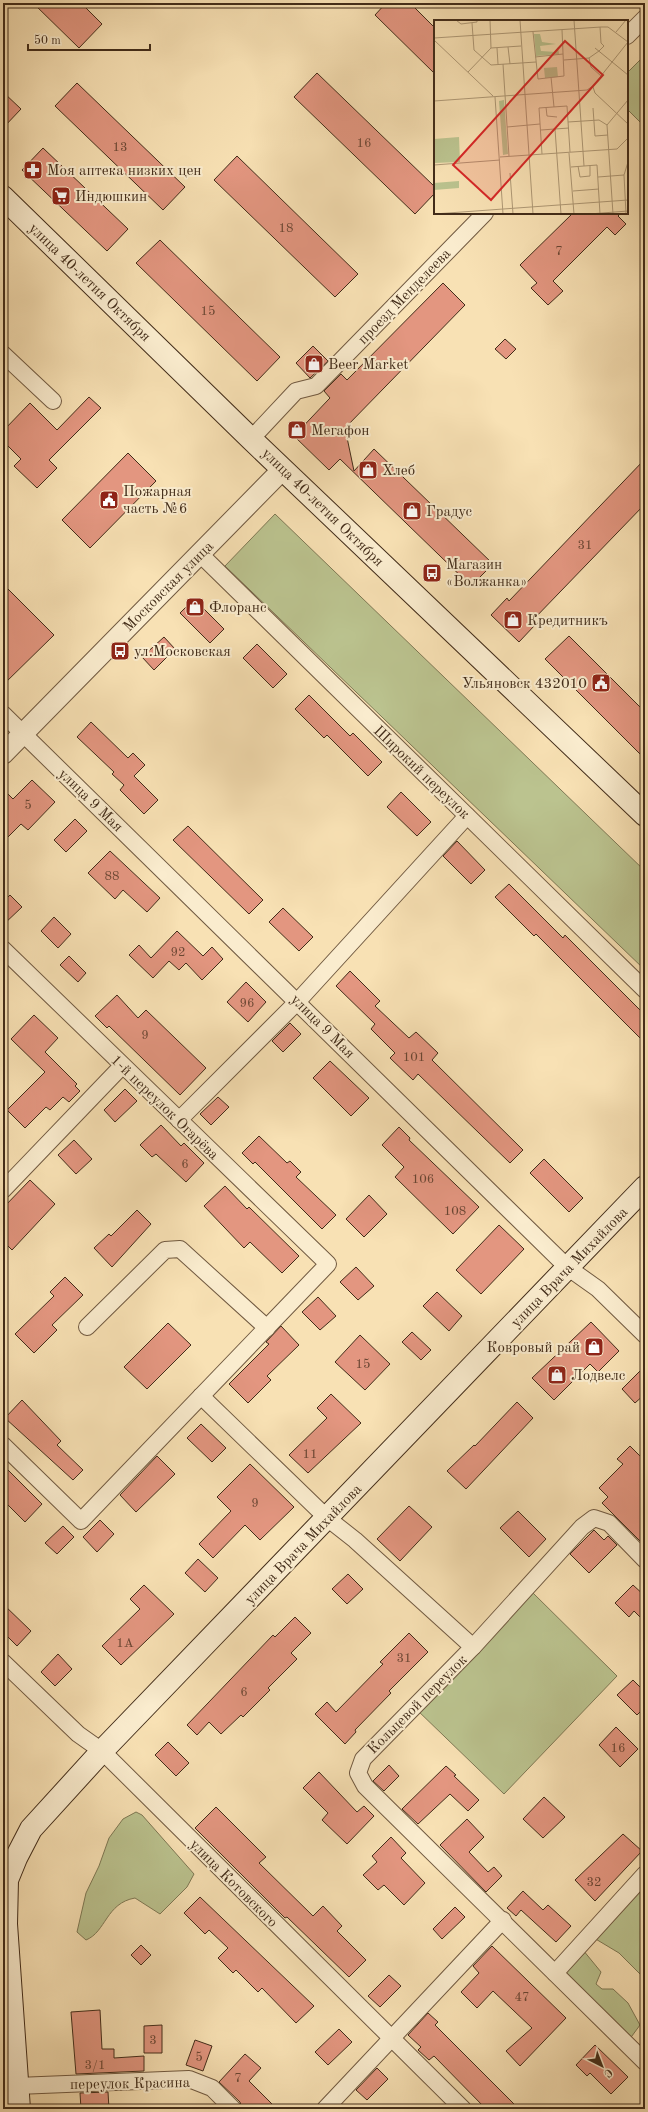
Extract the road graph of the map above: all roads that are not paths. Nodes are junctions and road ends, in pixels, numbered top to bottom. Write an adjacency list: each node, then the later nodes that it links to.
1 (645, 18): 2 (street)
2 (628, 35)
3 (3, 197): 7 (main road, улица 40-летия Октября)
4 (484, 214): 7 (street, проезд Менделеева)
5 (3, 354): 6 (street)
6 (53, 401)
7 (251, 439): 8 (main road, улица 40-летия Октября)
8 (283, 469): 9 (street, Московская улица); 14 (main road, улица 40-летия Октября)
9 (200, 554): 11 (street, Московская улица); 13 (street, Широкий переулок)
10 (3, 714): 11 (street, улица 9 Мая)
11 (23, 734): 12 (street, Московская улица); 17 (street, улица 9 Мая)
12 (3, 754)
13 (467, 816): 16 (street, Широкий переулок); 17 (street)
14 (645, 816)
15 (3, 949): 18 (street, 1-й переулок Огарёва)
16 (645, 990)
17 (298, 1001): 19 (street); 22 (street, улица 9 Мая)
18 (122, 1066): 19 (street, 1-й переулок Огарёва); 21 (street)
19 (179, 1120): 24 (street, 1-й переулок Огарёва)
20 (645, 1187): 22 (main road, улица Врача Михайлова)
21 (3, 1190)
22 (568, 1267): 25 (street, улица 9 Мая); 28 (main road, улица Врача Михайлова)
23 (87, 1327): 24 (street)
24 (267, 1328): 26 (street)
25 (645, 1335)
26 (201, 1396): 27 (street); 28 (street)
27 (3, 1445)
28 (327, 1518): 30 (street); 32 (main road, улица Врача Михайлова)
29 (645, 1560): 30 (street, Кольцевой переулок)
30 (473, 1648): 36 (street, Кольцевой переулок)
31 (3, 1662): 32 (street, улица Котовского)
32 (102, 1751): 33 (main road, улица Врача Михайлова); 39 (street, улица Котовского)
33 (31, 1829): 34 (main road); 37 (main road, улица Врача Михайлова)
34 (3, 1849)
35 (645, 1874): 38 (street)
36 (503, 1920): 38 (street, Кольцевой переулок); 39 (street)
37 (5, 1921): 41 (main road, улица Врача Михайлова)
38 (555, 1973): 40 (street, Кольцевой переулок)
39 (392, 2039): 44 (street); 45 (street, улица Котовского)
40 (645, 2062)
41 (17, 2086): 42 (main road, улица Врача Михайлова); 43 (street, переулок Красина)
42 (19, 2109)
43 (233, 2109)
44 (325, 2109)
45 (463, 2109)

